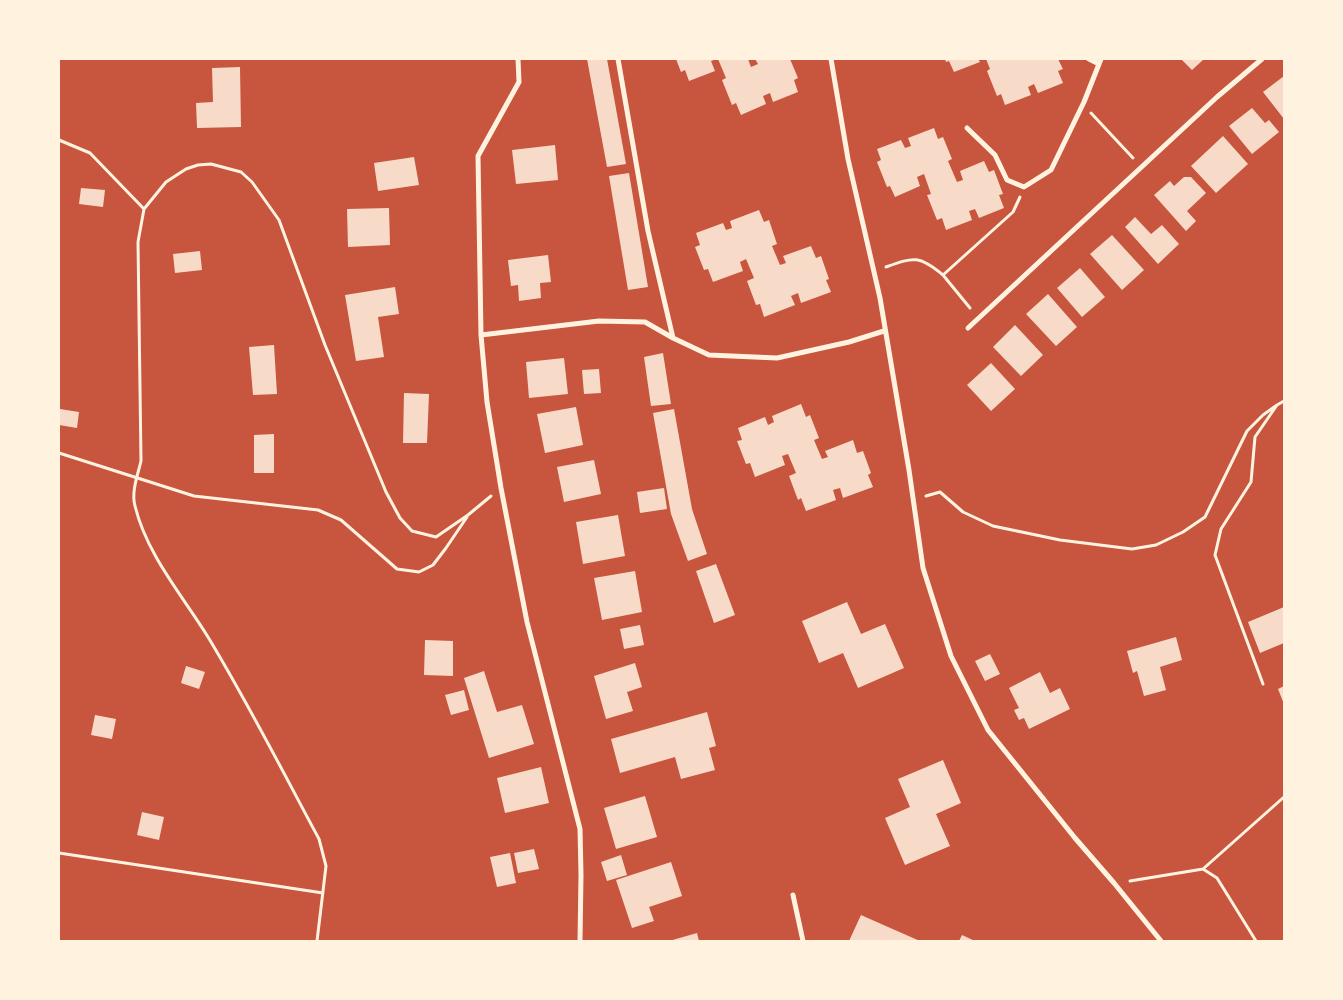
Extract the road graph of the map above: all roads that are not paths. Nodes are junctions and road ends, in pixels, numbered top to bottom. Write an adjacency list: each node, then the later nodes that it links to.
1 (518, 59): 10 (street)
2 (618, 59): 11 (street)
3 (831, 59): 9 (street)
4 (1089, 59): 6 (street)
5 (1262, 59): 8 (street)
6 (1100, 62): 7 (street)
7 (967, 128)
8 (968, 328)
9 (884, 332): 11 (street); 15 (street)
10 (481, 335): 11 (street); 13 (street)
11 (673, 338)
12 (793, 895): 14 (street)
13 (580, 941)
14 (804, 941)
15 (1161, 941)

